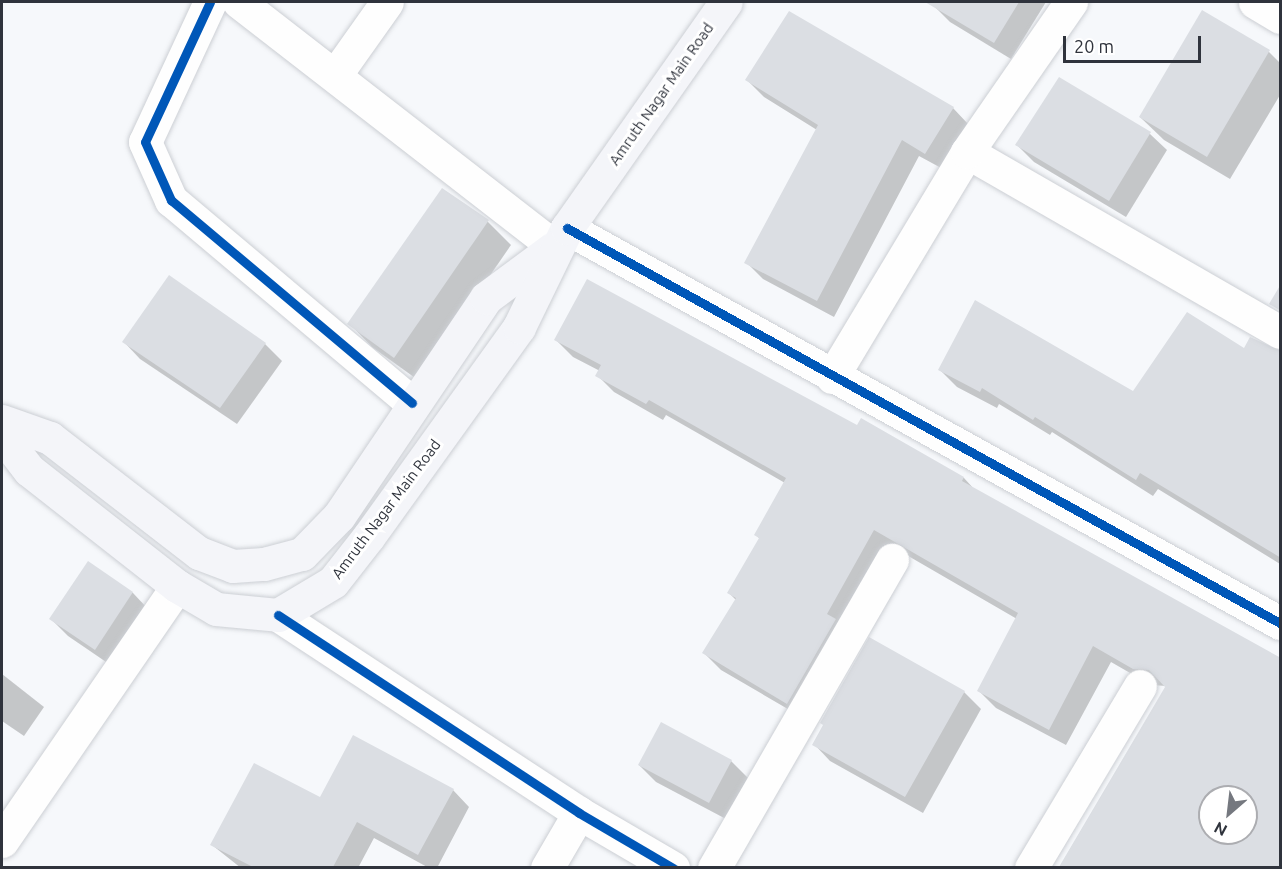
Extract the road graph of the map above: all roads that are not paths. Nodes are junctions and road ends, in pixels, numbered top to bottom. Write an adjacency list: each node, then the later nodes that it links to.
1 (210, 2): 13 (street)
2 (239, 2): 8 (street)
3 (387, 2): 8 (street)
4 (726, 2): 10 (main road, Amruth Nagar Main Road)
5 (1071, 2): 9 (street)
6 (1255, 2): 7 (street)
7 (1281, 17)
8 (336, 74): 10 (street)
9 (967, 152): 11 (street); 12 (street)
10 (561, 237): 12 (street); 13 (main road, Amruth Nagar Main Road); 18 (main road, Amruth Nagar Main Road)
11 (1281, 332)
12 (832, 377): 19 (street)
13 (412, 403): 14 (main road, Amruth Nagar Main Road)
14 (2, 421)
15 (2, 435): 17 (main road)
16 (892, 560): 25 (street)
17 (177, 586): 18 (main road); 22 (street)
18 (278, 615): 21 (street)
19 (1281, 623)
20 (1140, 686): 26 (street)
21 (579, 813): 23 (street); 24 (street)
22 (2, 841)
23 (547, 867)
24 (673, 867)
25 (714, 867)
26 (1031, 867)

